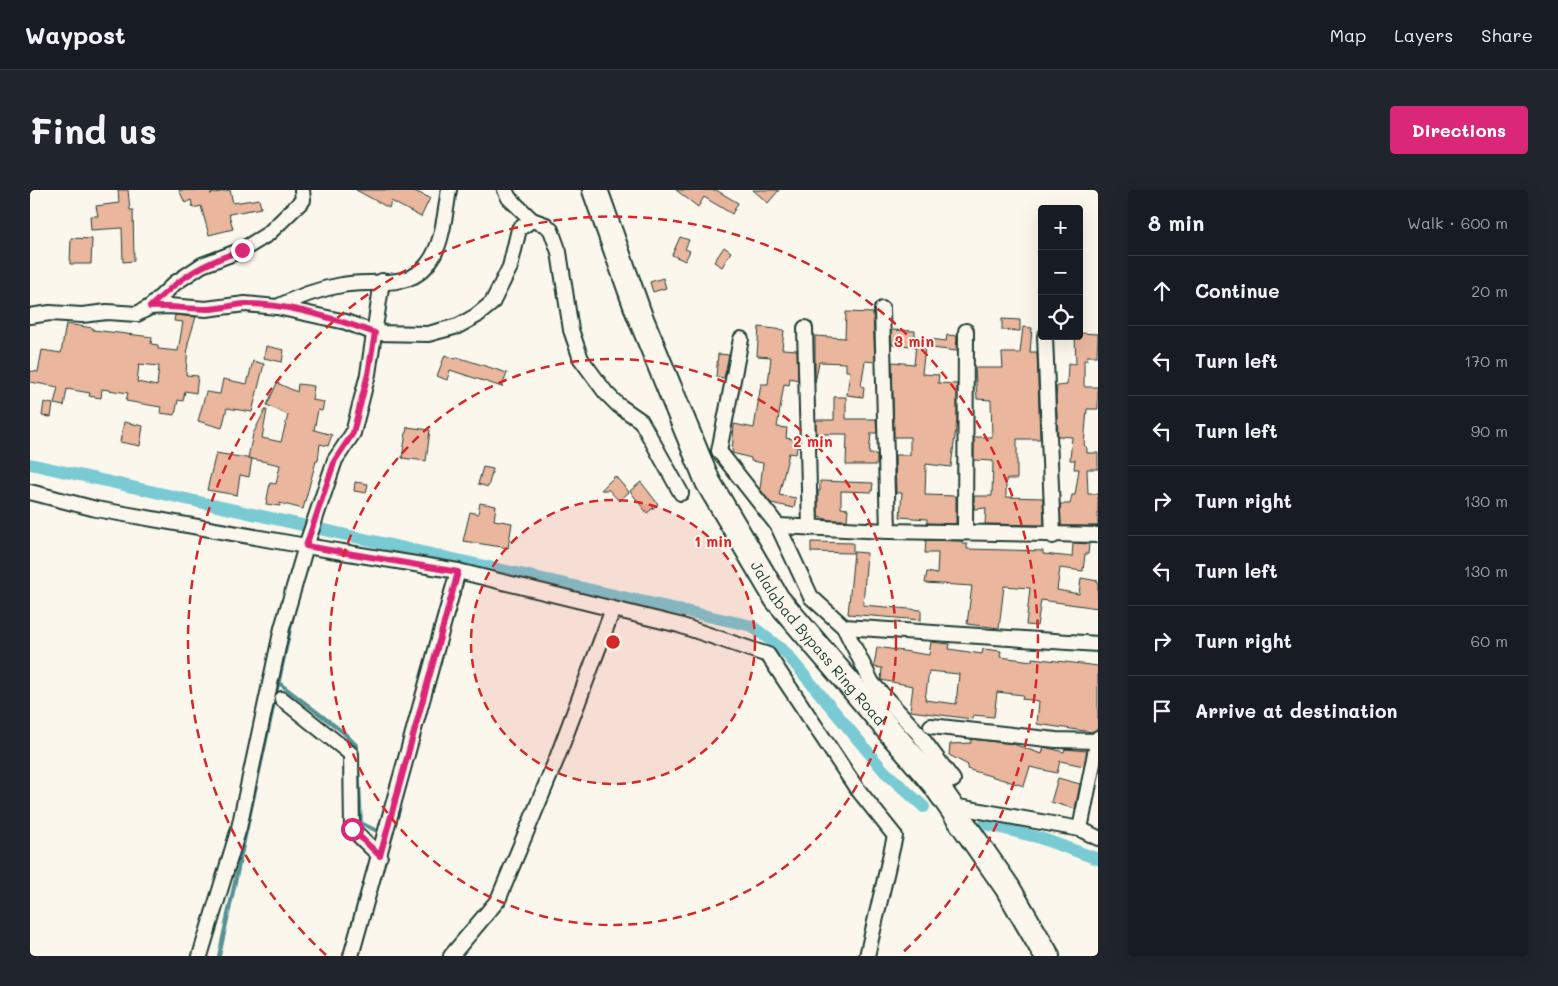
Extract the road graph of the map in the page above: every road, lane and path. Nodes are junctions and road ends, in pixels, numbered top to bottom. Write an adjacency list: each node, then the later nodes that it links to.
1 (302, 190): 7 (street)
2 (449, 190): 6 (street)
3 (505, 190): 5 (street)
4 (595, 190): 32 (highway, Jalalabad Bypass Ring Road)
5 (532, 220): 13 (street); 17 (street)
6 (382, 282): 8 (street); 13 (street)
7 (150, 307): 8 (street); 10 (street)
8 (277, 307): 13 (street)
9 (882, 309): 20 (street)
10 (30, 316)
11 (806, 328): 19 (street)
12 (966, 331): 21 (street)
13 (375, 333): 24 (street)
14 (741, 339): 18 (street)
15 (1045, 340): 23 (street)
16 (30, 492): 24 (street)
17 (681, 493)
18 (778, 526): 19 (street); 27 (street)
19 (810, 528): 20 (street)
20 (888, 531): 21 (street)
21 (965, 532): 23 (street)
22 (1098, 535): 23 (street)
23 (1053, 536)
24 (306, 546): 25 (street); 37 (street)
25 (458, 572): 26 (street); 36 (street)
26 (613, 609): 39 (street); 40 (street)
27 (844, 627): 28 (street); 32 (street)
28 (1098, 644)
29 (282, 699): 36 (street)
30 (930, 726): 31 (street)
31 (1098, 740): 34 (street)
32 (935, 784): 33 (highway, Jalalabad Bypass Ring Road)
33 (948, 805): 34 (street); 41 (highway, Jalalabad Bypass Ring Road)
34 (1080, 829): 35 (street)
35 (1098, 838)
36 (380, 856): 38 (street)
37 (200, 956)
38 (351, 956)
39 (451, 956)
40 (867, 956)
41 (1047, 956)

